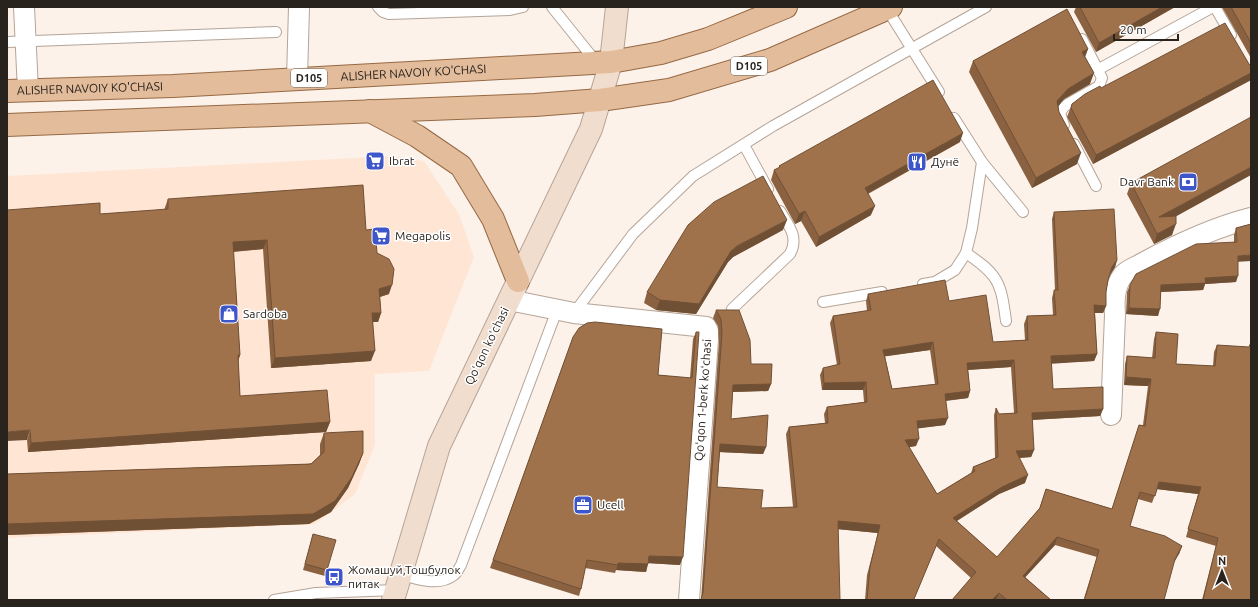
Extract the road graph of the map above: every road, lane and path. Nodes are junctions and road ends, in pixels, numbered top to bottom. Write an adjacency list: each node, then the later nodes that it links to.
1 (24, 7): 13 (street)
2 (298, 7): 18 (street)
3 (378, 7): 4 (lane)
4 (523, 7)
5 (552, 7): 16 (lane)
6 (617, 7): 16 (main road, Qoʻqon koʻchasi)
7 (786, 7): 16 (main road, ALISHER NAVOIY KO'CHASI / D105)
8 (986, 7): 15 (lane)
9 (1214, 7): 14 (lane); 17 (lane)
10 (889, 8): 15 (lane); 20 (main road, D105)
11 (1076, 28): 17 (lane)
12 (276, 32): 13 (lane)
13 (16, 42): 19 (street)
14 (1236, 45)
15 (912, 49): 23 (lane); 24 (lane)
16 (604, 62): 18 (main road, ALISHER NAVOIY KO'CHASI / D105); 20 (main road, Qoʻqon koʻchasi)
17 (1099, 70): 25 (lane)
18 (297, 79): 19 (main road, ALISHER NAVOIY KO'CHASI / D105)
19 (17, 91)
20 (600, 100): 21 (main road, D105); 29 (main road, Qoʻqon koʻchasi)
21 (370, 111): 22 (main road, D105); 29 (main road)
22 (7, 125)
23 (744, 145): 34 (lane); 35 (lane)
24 (982, 162): 26 (lane); 28 (lane)
25 (1096, 186)
26 (1023, 212)
27 (1251, 218): 37 (street)
28 (966, 253): 30 (lane); 36 (lane)
29 (518, 281): 32 (main road, Qoʻqon koʻchasi)
30 (912, 286)
31 (890, 290): 33 (lane)
32 (509, 300): 35 (street, Qoʻqon 1-berk koʻchasi); 38 (main road, Qoʻqon koʻchasi)
33 (823, 302)
34 (732, 309)
35 (565, 311): 38 (lane); 40 (street, Qoʻqon 1-berk koʻchasi)
36 (1006, 321)
37 (1111, 415)
38 (396, 588): 39 (lane)
39 (274, 600)
40 (689, 600)

